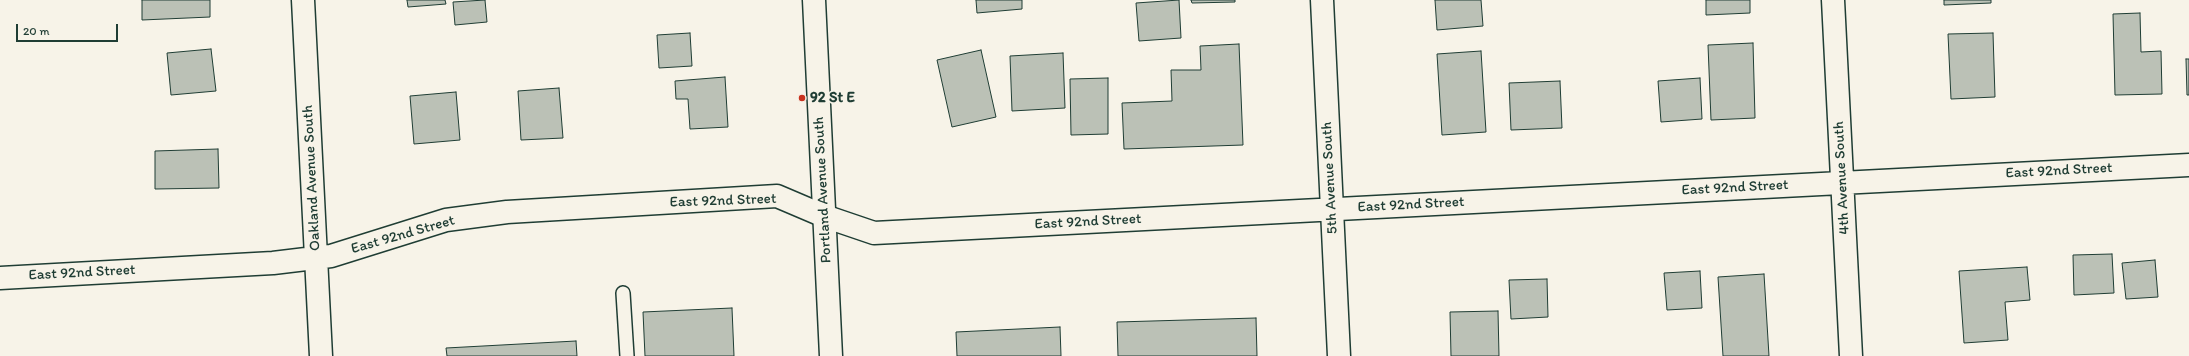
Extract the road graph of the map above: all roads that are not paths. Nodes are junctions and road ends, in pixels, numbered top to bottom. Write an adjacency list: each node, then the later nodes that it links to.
1 (303, 0): 9 (street, Oakland Avenue South)
2 (814, 0): 8 (street, Portland Avenue South)
3 (1322, 0): 7 (street, 5th Avenue South)
4 (1834, 0): 6 (street, 4th Avenue South)
5 (2189, 164): 6 (street, East 92nd Street)
6 (1842, 183): 7 (street, East 92nd Street); 16 (street, 4th Avenue South)
7 (1332, 210): 8 (street, East 92nd Street); 15 (street, 5th Avenue South)
8 (824, 216): 9 (street, East 92nd Street); 14 (street, Portland Avenue South)
9 (316, 258): 10 (street, East 92nd Street); 12 (street, Oakland Avenue South)
10 (0, 278)
11 (623, 292): 13 (lane)
12 (321, 356)
13 (627, 356)
14 (831, 356)
15 (1339, 356)
16 (1851, 356)

